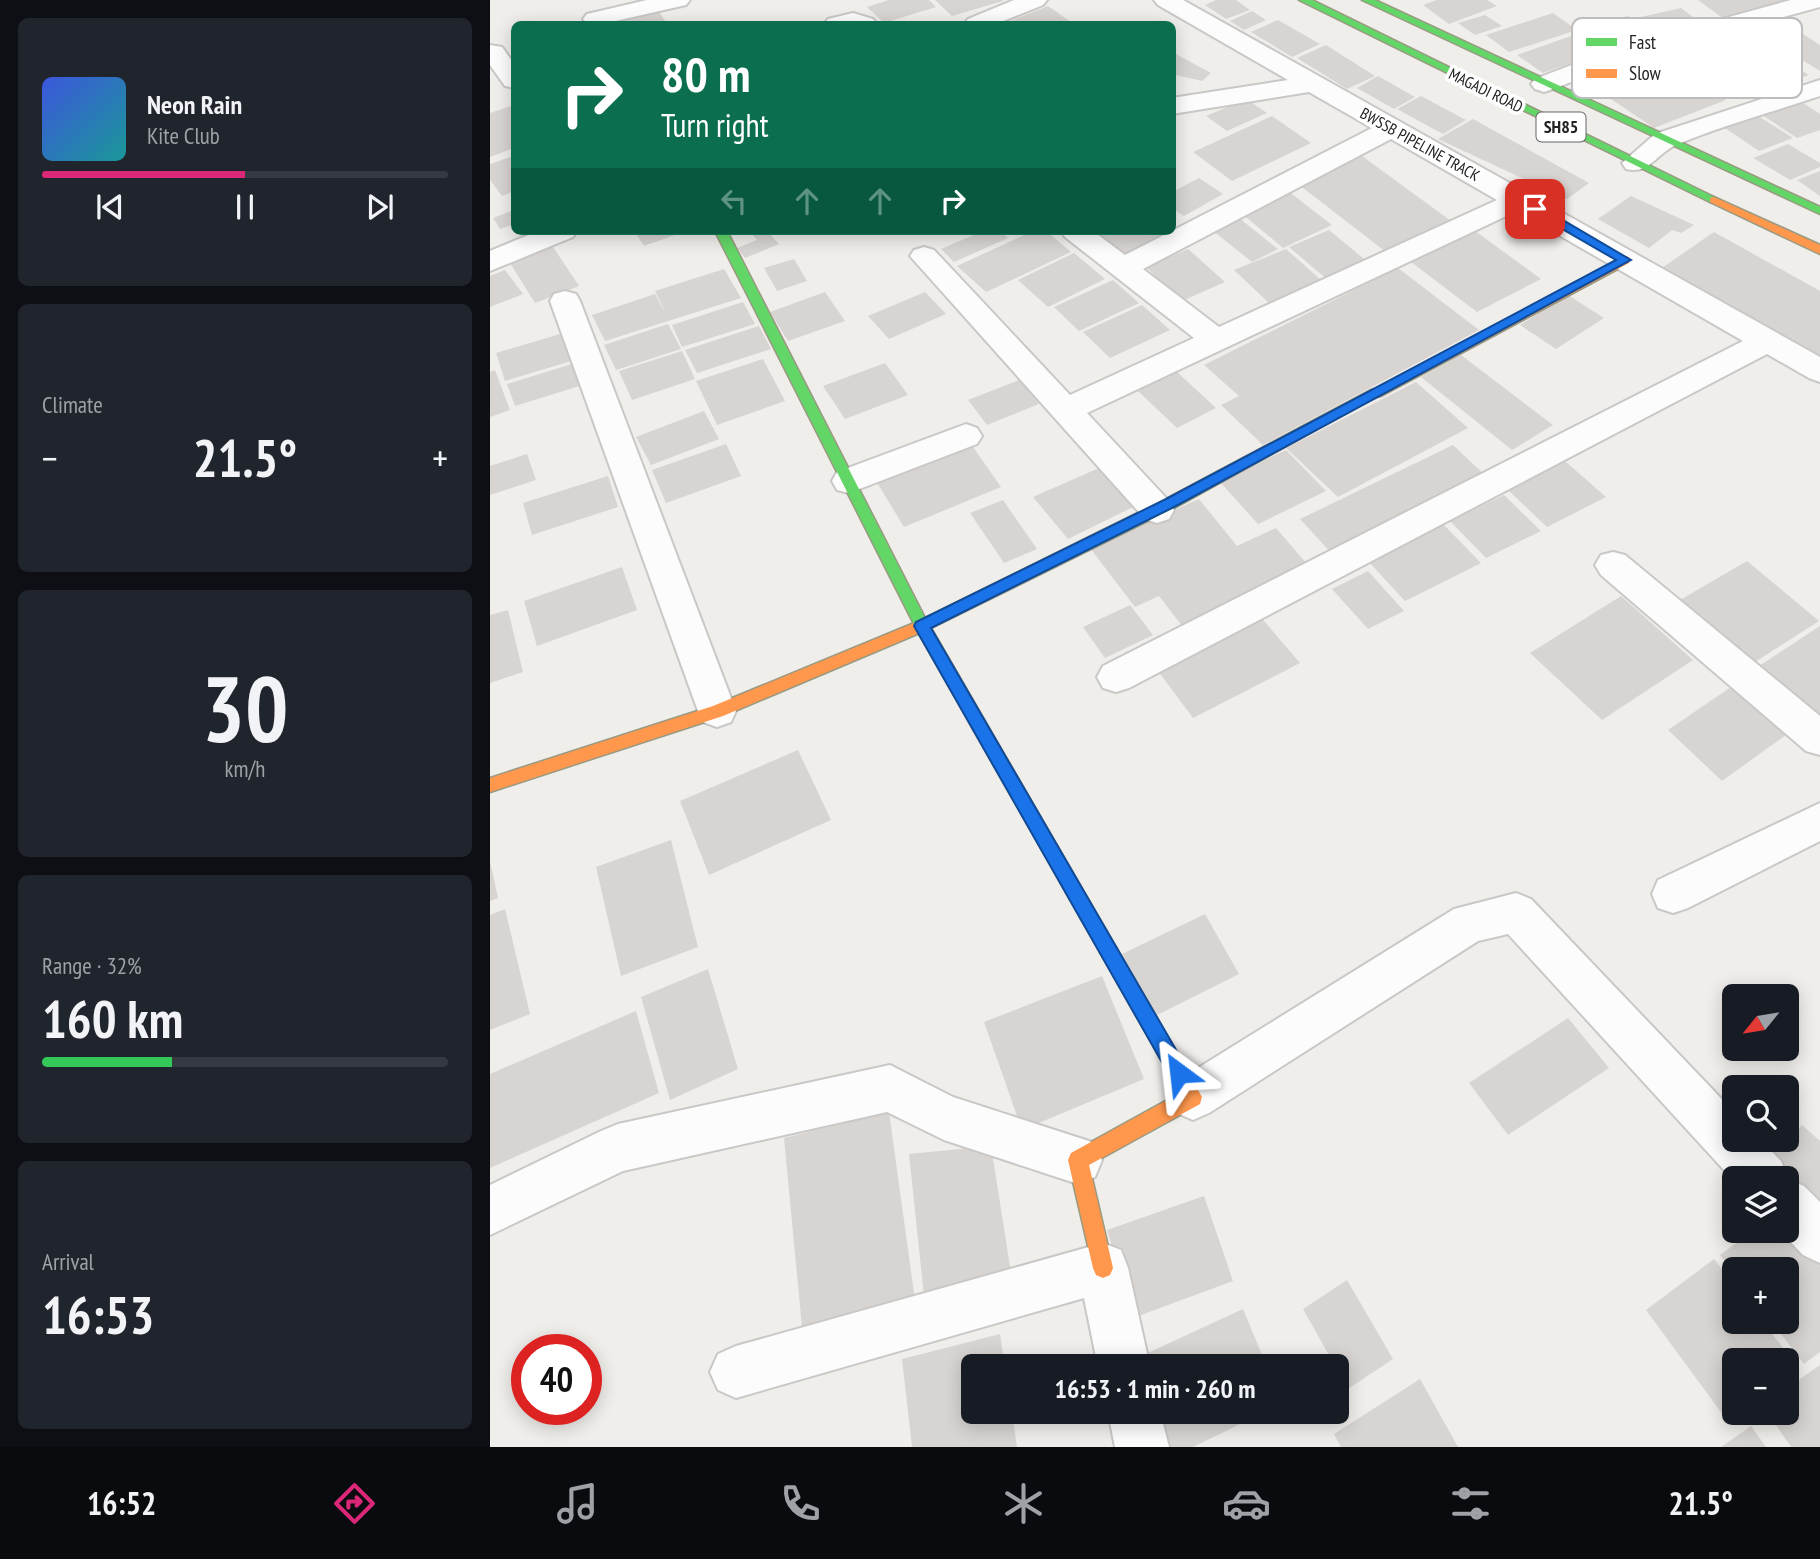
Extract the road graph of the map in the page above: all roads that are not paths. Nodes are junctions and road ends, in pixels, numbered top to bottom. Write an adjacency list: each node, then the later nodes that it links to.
1 (678, 0): 8 (street)
2 (1035, 0): 9 (street)
3 (1166, 0): 13 (street, BWSSB PIPELINE TRACK)
4 (1304, 0): 23 (street, MAGADI ROAD / SH85)
5 (1367, 0): 14 (street, MAGADI ROAD / SH85)
6 (1818, 0): 7 (street)
7 (1752, 18)
8 (596, 19)
9 (983, 21)
10 (493, 52): 12 (street)
11 (1572, 73): 14 (street)
12 (511, 77)
13 (1310, 84): 20 (street); 21 (street, BWSSB PIPELINE TRACK)
14 (1544, 84): 17 (street, MAGADI ROAD / SH85)
15 (1820, 88): 16 (street)
16 (1802, 94)
17 (1572, 97)
18 (1574, 98): 22 (street, MAGADI ROAD / SH85)
19 (1790, 98): 22 (street)
20 (1176, 105)
21 (1392, 128): 24 (street, BWSSB PIPELINE TRACK); 33 (street)
22 (1664, 140): 23 (street); 25 (street, MAGADI ROAD / SH85)
23 (1635, 163): 29 (street, MAGADI ROAD / SH85)
24 (1519, 200): 31 (street, BWSSB PIPELINE TRACK); 35 (street)
25 (1820, 211)
26 (554, 235): 32 (street)
27 (723, 235): 40 (street)
28 (1080, 235): 33 (street)
29 (1820, 250)
30 (924, 256): 38 (street)
31 (1625, 260): 36 (street, BWSSB PIPELINE TRACK); 41 (street)
32 (490, 262)
33 (1123, 268): 35 (street)
34 (565, 301): 45 (street)
35 (1216, 340): 38 (street)
36 (1768, 341): 37 (street, BWSSB PIPELINE TRACK); 44 (street)
37 (1820, 371)
38 (1065, 410): 41 (street)
39 (966, 436): 40 (street)
40 (849, 481): 43 (street)
41 (1157, 510): 43 (street)
42 (1613, 565): 46 (street)
43 (922, 626): 45 (street); 50 (street)
44 (1116, 677)
45 (717, 711): 47 (street)
46 (1820, 739)
47 (490, 785)
48 (1820, 821): 49 (street)
49 (1673, 894)
50 (1192, 1097): 51 (street); 52 (street)
51 (1078, 1160): 53 (street); 56 (street)
52 (1753, 1166)
53 (490, 1211)
54 (1799, 1216): 55 (street)
55 (1820, 1238)
56 (1103, 1268): 57 (street); 58 (street)
57 (1121, 1354)
58 (736, 1372)
59 (1137, 1424): 60 (street)
60 (1142, 1447)

